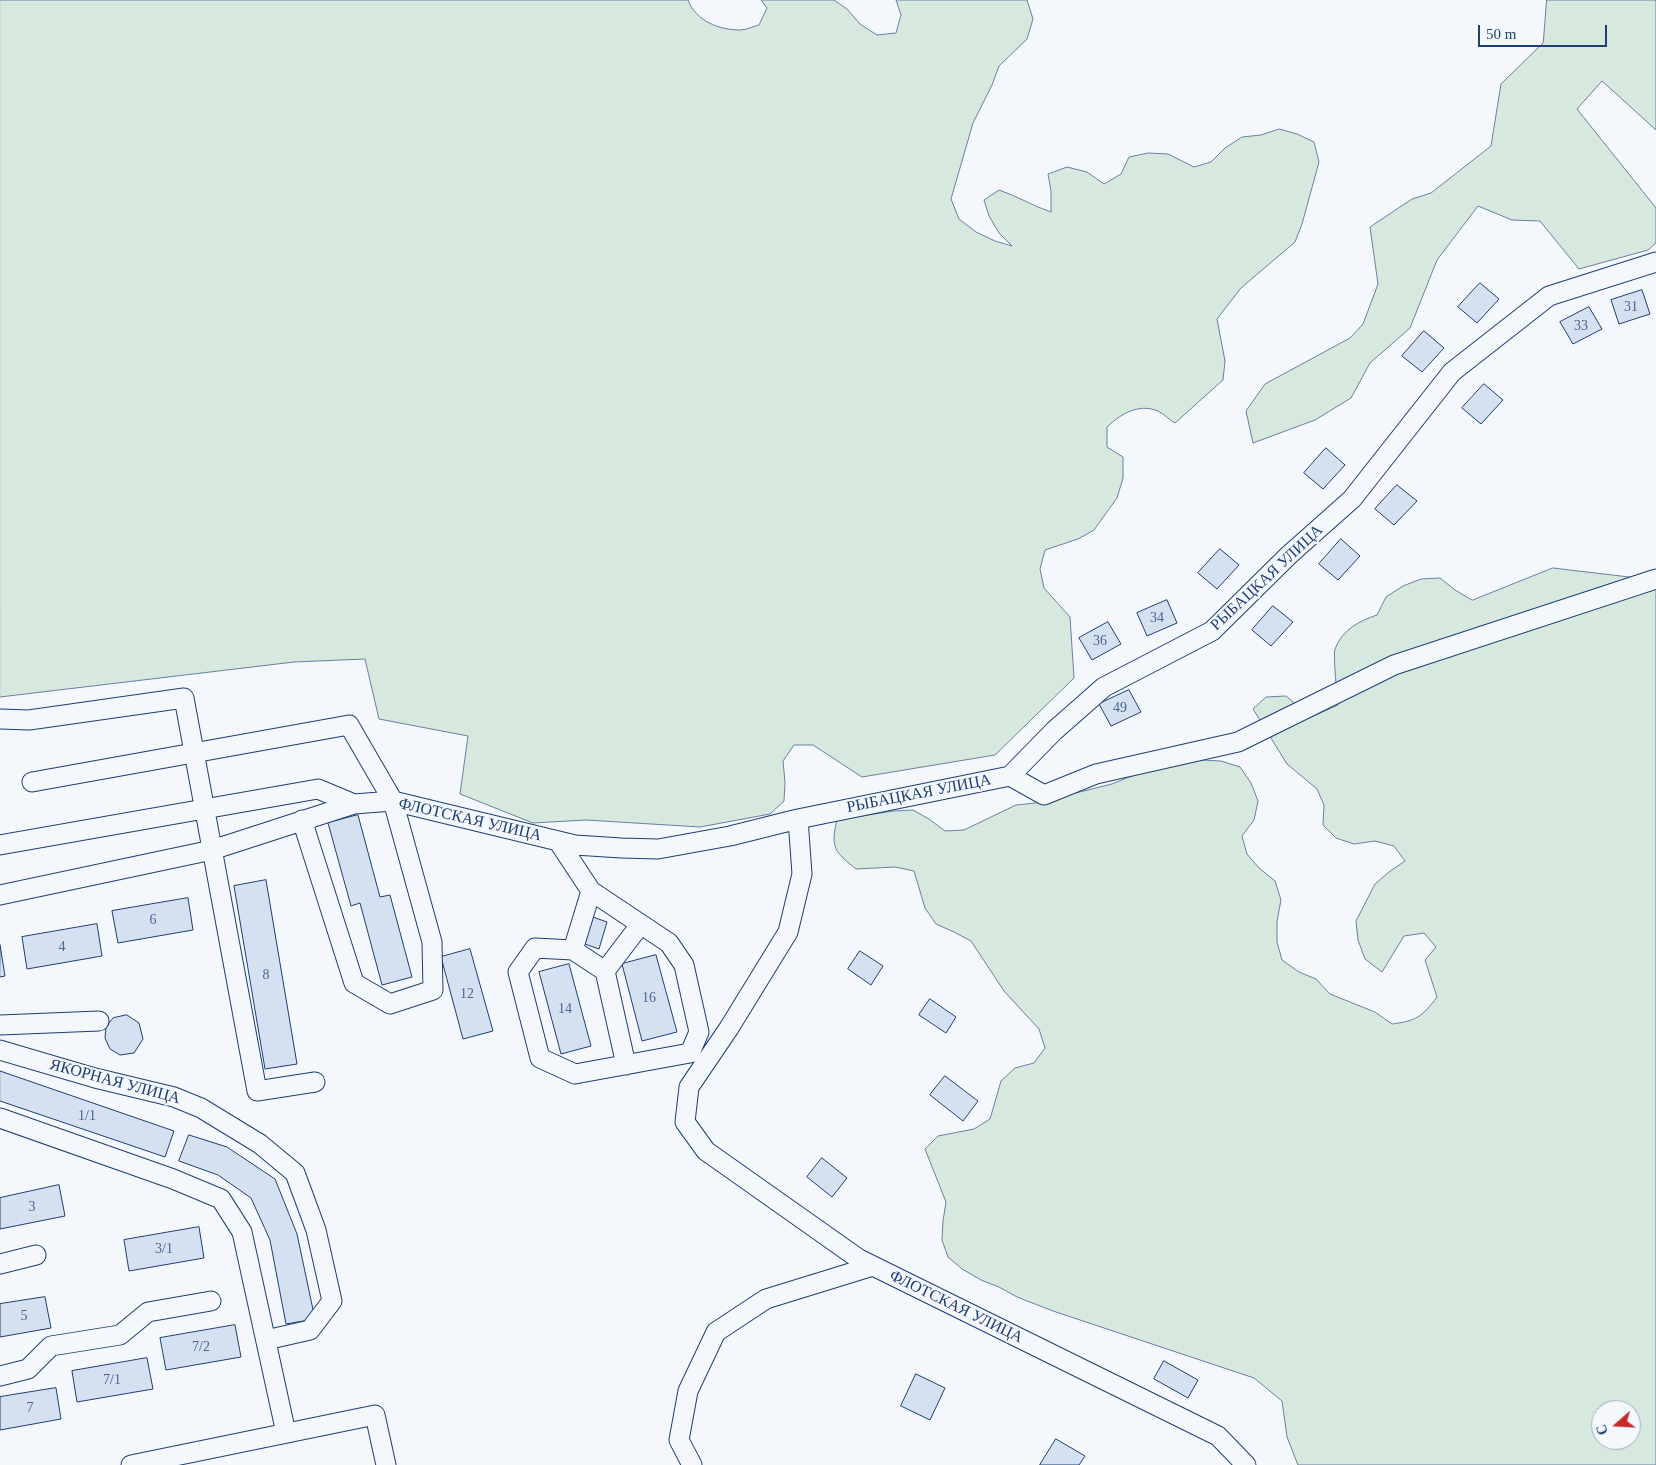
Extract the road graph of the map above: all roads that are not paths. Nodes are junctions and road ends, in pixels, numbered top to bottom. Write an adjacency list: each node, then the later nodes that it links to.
1 (1656, 262): 5 (street, РЫБАЦКАЯ УЛИЦА)
2 (1656, 579): 5 (street)
3 (0, 719): 4 (street)
4 (194, 753): 6 (street); 7 (street); 9 (street)
5 (1010, 776): 10 (street, РЫБАЦКАЯ УЛИЦА)
6 (32, 782)
7 (393, 801): 8 (street, ФЛОТСКАЯ УЛИЦА); 11 (street); 12 (street, ФЛОТСКАЯ УЛИЦА)
8 (354, 804): 9 (street); 11 (street, ФЛОТСКАЯ УЛИЦА)
9 (204, 809): 13 (street); 14 (street)
10 (798, 819): 12 (street, ФЛОТСКАЯ УЛИЦА); 28 (street, ФЛОТСКАЯ УЛИЦА)
11 (302, 820): 14 (street, ФЛОТСКАЯ УЛИЦА)
12 (558, 841): 15 (street)
13 (0, 845)
14 (212, 850): 16 (street, ФЛОТСКАЯ УЛИЦА); 24 (street)
15 (591, 891): 17 (street); 18 (street)
16 (0, 895)
17 (640, 925): 19 (street); 23 (street)
18 (573, 950): 19 (street); 23 (street)
19 (605, 971): 23 (street)
20 (99, 1021): 21 (street)
21 (0, 1025)
22 (0, 1050): 30 (street, ЯКОРНАЯ УЛИЦА)
23 (626, 1065)
24 (315, 1082)
25 (0, 1118): 30 (street)
26 (36, 1255): 27 (street)
27 (0, 1264)
28 (873, 1266): 35 (street); 36 (street, ФЛОТСКАЯ УЛИЦА)
29 (211, 1301): 31 (street)
30 (266, 1340): 32 (street)
31 (0, 1376)
32 (286, 1433): 33 (street); 34 (street)
33 (131, 1465)
34 (386, 1465)
35 (692, 1465)
36 (1246, 1465)

